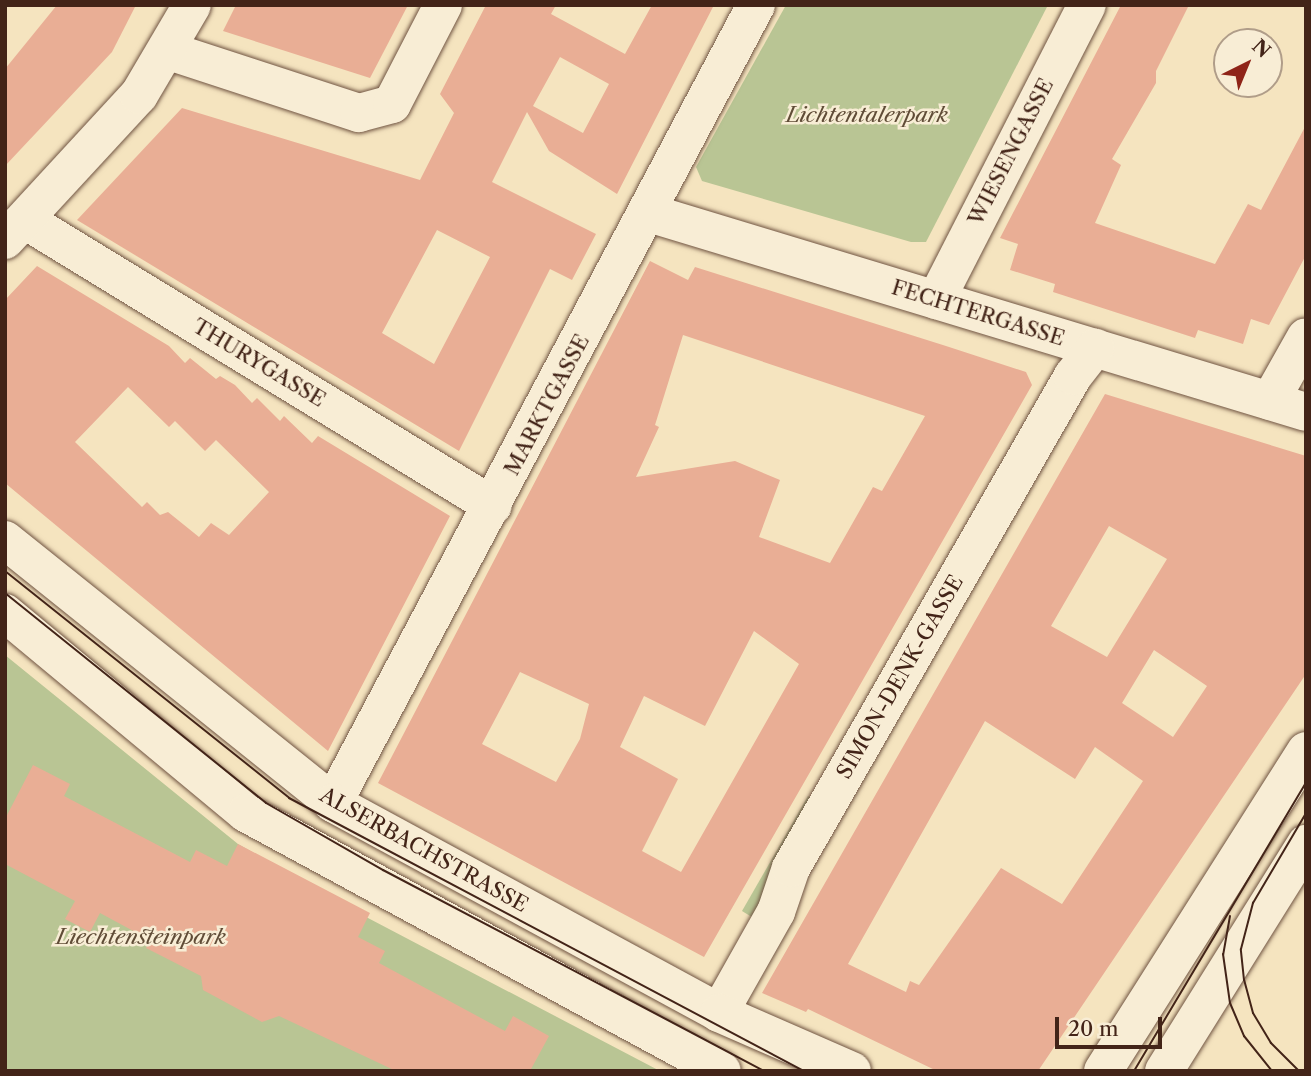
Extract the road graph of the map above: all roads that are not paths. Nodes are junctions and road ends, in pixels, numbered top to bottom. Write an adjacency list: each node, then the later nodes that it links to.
1 (192, 5): 5 (street)
2 (443, 5): 5 (street)
3 (756, 5): 6 (street, MARKTGASSE)
4 (1087, 5): 8 (street, WIESENGASSE)
5 (169, 51): 7 (street)
6 (649, 213): 8 (street, FECHTERGASSE); 12 (street, MARKTGASSE)
7 (15, 230): 12 (street, THURYGASSE)
8 (936, 300): 10 (street, FECHTERGASSE)
9 (1306, 337): 11 (street)
10 (1095, 348): 11 (street, FECHTERGASSE); 18 (street, SIMON-DENK-GASSE)
11 (1288, 407)
12 (493, 506): 16 (street, MARKTGASSE)
13 (5, 540): 16 (street, ALSERBACHSTRASSE)
14 (5, 613): 19 (street)
15 (1306, 751): 21 (street)
16 (333, 803): 18 (street, ALSERBACHSTRASSE)
17 (1306, 844): 22 (street)
18 (719, 1013): 20 (street, ALSERBACHSTRASSE)
19 (722, 1071)
20 (852, 1071)
21 (1103, 1071)
22 (1164, 1071)

